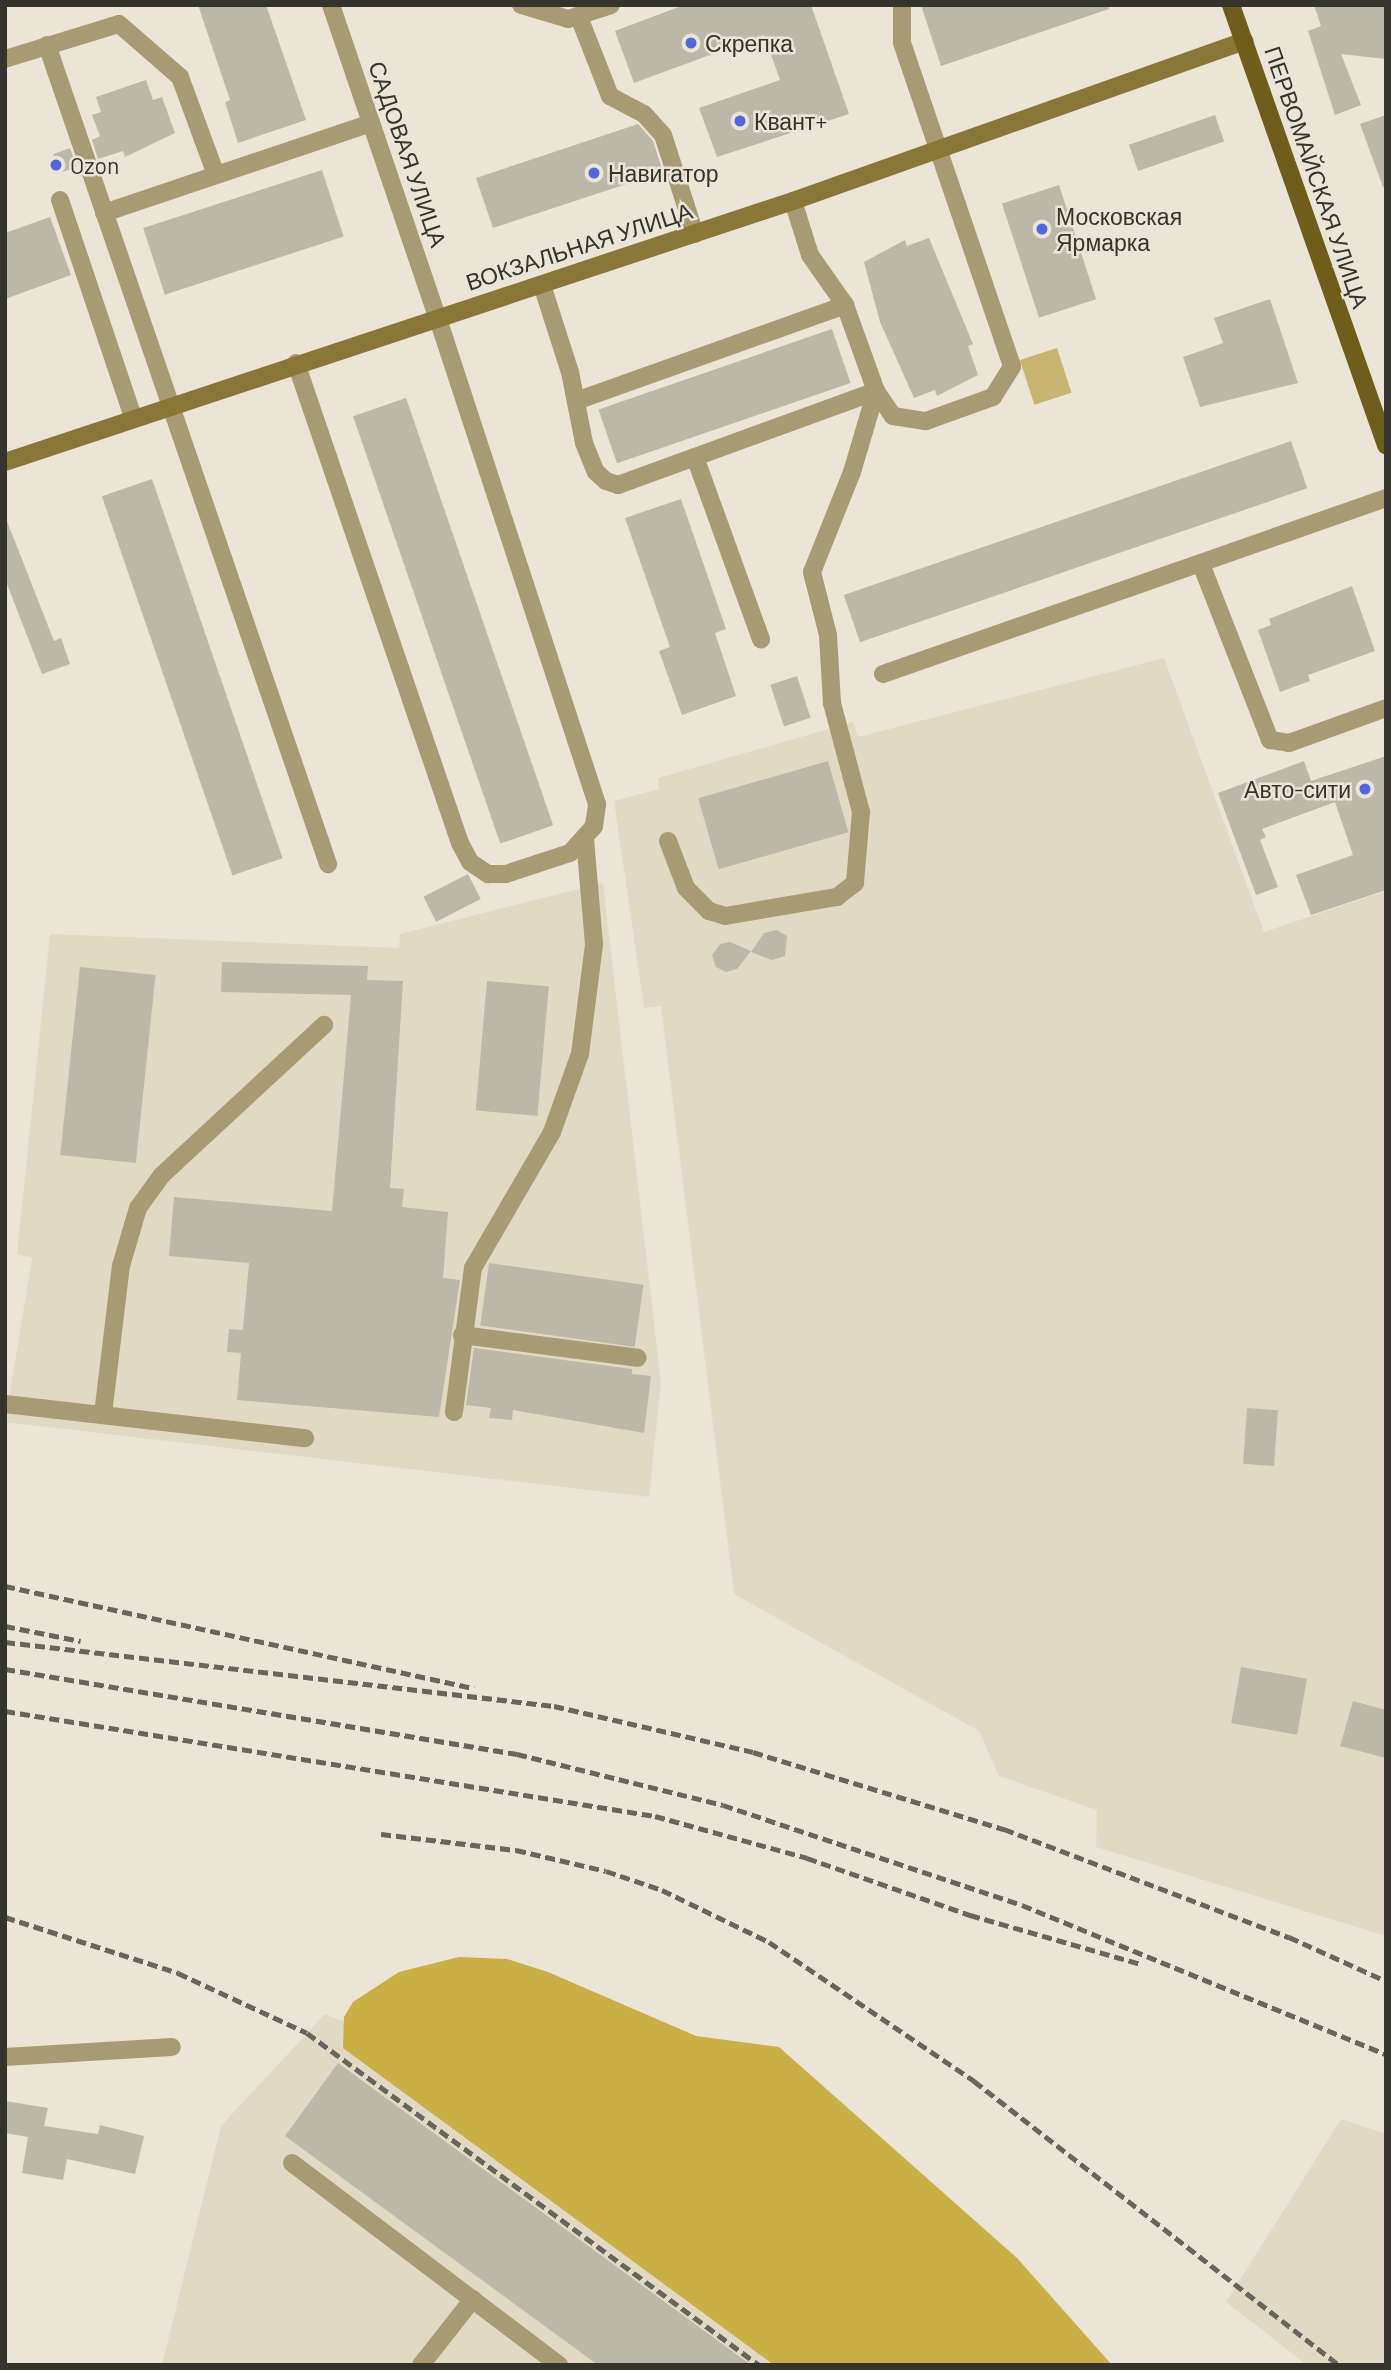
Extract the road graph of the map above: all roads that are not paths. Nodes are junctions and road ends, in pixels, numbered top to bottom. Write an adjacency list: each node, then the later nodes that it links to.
1 (331, 5): 10 (street, САДОВАЯ УЛИЦА)
2 (521, 5): 6 (street)
3 (611, 5): 6 (street)
4 (902, 5): 11 (street)
5 (1231, 5): 7 (main road, ПЕРВОМАЙСКАЯ УЛИЦА)
6 (579, 17): 16 (street)
7 (1244, 41): 11 (main road, ВОКЗАЛЬНАЯ УЛИЦА); 25 (main road, ПЕРВОМАЙСКАЯ УЛИЦА)
8 (47, 45): 9 (street); 12 (street); 15 (street)
9 (5, 59)
10 (371, 123): 12 (street); 19 (street, САДОВАЯ УЛИЦА)
11 (940, 150): 14 (main road, ВОКЗАЛЬНАЯ УЛИЦА); 21 (street)
12 (216, 175): 15 (street)
13 (60, 201): 24 (street)
14 (793, 201): 16 (main road, ВОКЗАЛЬНАЯ УЛИЦА); 18 (street)
15 (104, 212): 23 (street)
16 (695, 234): 17 (main road, ВОКЗАЛЬНАЯ УЛИЦА)
17 (542, 285): 19 (main road, ВОКЗАЛЬНАЯ УЛИЦА); 22 (street)
18 (845, 305): 21 (street); 22 (street)
19 (438, 319): 20 (main road, ВОКЗАЛЬНАЯ УЛИЦА); 33 (street, САДОВАЯ УЛИЦА)
20 (296, 363): 23 (main road, ВОКЗАЛЬНАЯ УЛИЦА); 33 (street)
21 (876, 391): 26 (street); 34 (street)
22 (576, 401): 26 (street)
23 (171, 405): 24 (main road, ВОКЗАЛЬНАЯ УЛИЦА); 35 (street)
24 (133, 417): 27 (main road, ВОКЗАЛЬНАЯ УЛИЦА)
25 (1386, 445)
26 (695, 457): 30 (street)
27 (5, 461)
28 (1386, 498): 29 (street)
29 (1201, 564): 31 (street); 32 (street)
30 (761, 639)
31 (883, 674)
32 (1386, 708)
33 (585, 840): 37 (street)
34 (668, 841)
35 (328, 864)
36 (324, 1025): 41 (street)
37 (462, 1335): 38 (street); 40 (street)
38 (638, 1357)
39 (5, 1404): 41 (street)
40 (454, 1412)
41 (103, 1414): 42 (street)
42 (305, 1438)
43 (172, 2047): 44 (street)
44 (5, 2057)
45 (292, 2163): 46 (street)
46 (473, 2300): 47 (street); 48 (street)
47 (421, 2365)
48 (559, 2365)

